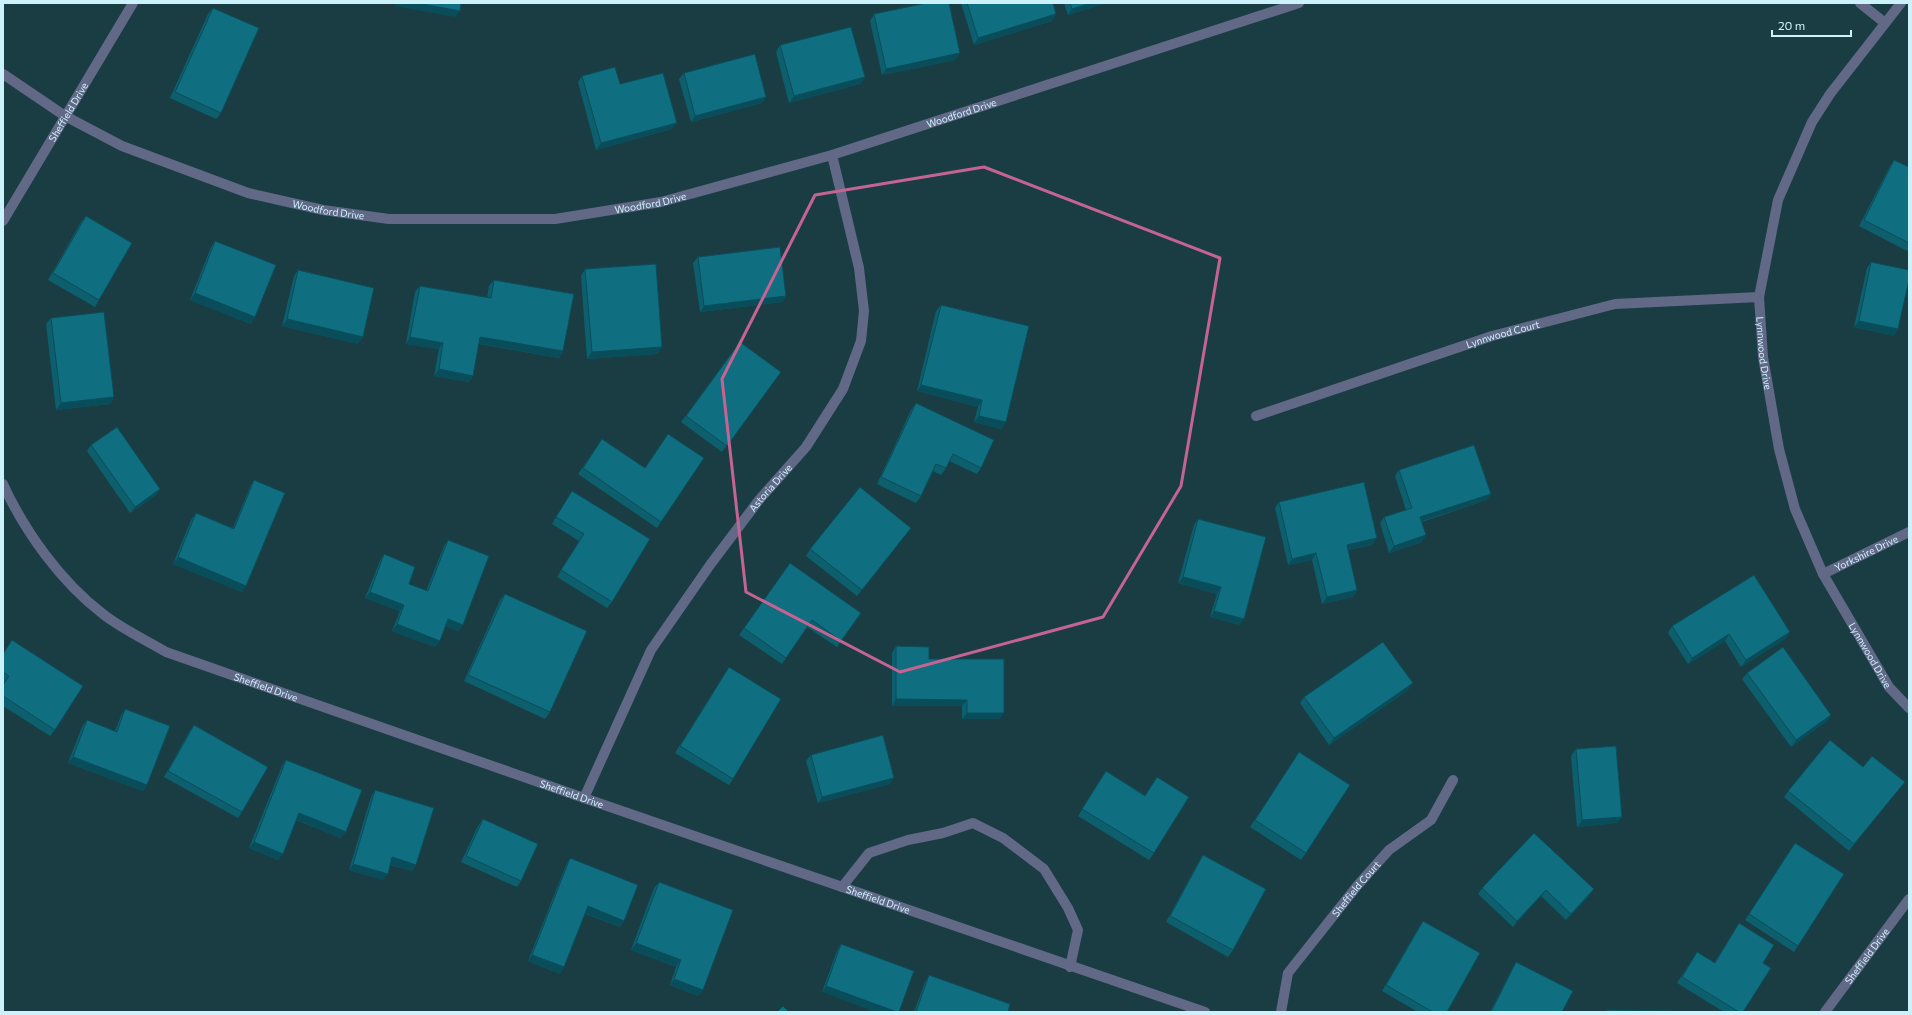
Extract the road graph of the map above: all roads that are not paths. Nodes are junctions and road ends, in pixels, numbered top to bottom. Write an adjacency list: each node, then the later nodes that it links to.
1 (133, 3): 7 (street, Sheffield Drive)
2 (1299, 3): 8 (street, Woodford Drive)
3 (1860, 3): 5 (street)
4 (1902, 3): 5 (street, Lynnwood Drive)
5 (1885, 23): 10 (street, Lynnwood Drive)
6 (3, 74): 7 (street, Woodford Drive)
7 (64, 116): 8 (street, Woodford Drive); 9 (street, Sheffield Drive)
8 (832, 155): 17 (street, Astoria Drive)
9 (3, 221)
10 (1759, 297): 11 (street, Lynnwood Court); 14 (street, Lynnwood Drive)
11 (1256, 416)
12 (3, 484): 17 (street, Sheffield Drive)
13 (1909, 532): 14 (street, Yorkshire Drive)
14 (1823, 574): 15 (street, Lynnwood Drive)
15 (1909, 708)
16 (1453, 780): 22 (street, Sheffield Court)
17 (584, 798): 18 (street, Sheffield Drive)
18 (842, 887): 20 (street, Sheffield Drive); 20 (street)
19 (1909, 899): 23 (street, Sheffield Drive)
20 (1070, 967): 21 (street, Sheffield Drive)
21 (1205, 1012)
22 (1281, 1012)
23 (1824, 1012)

